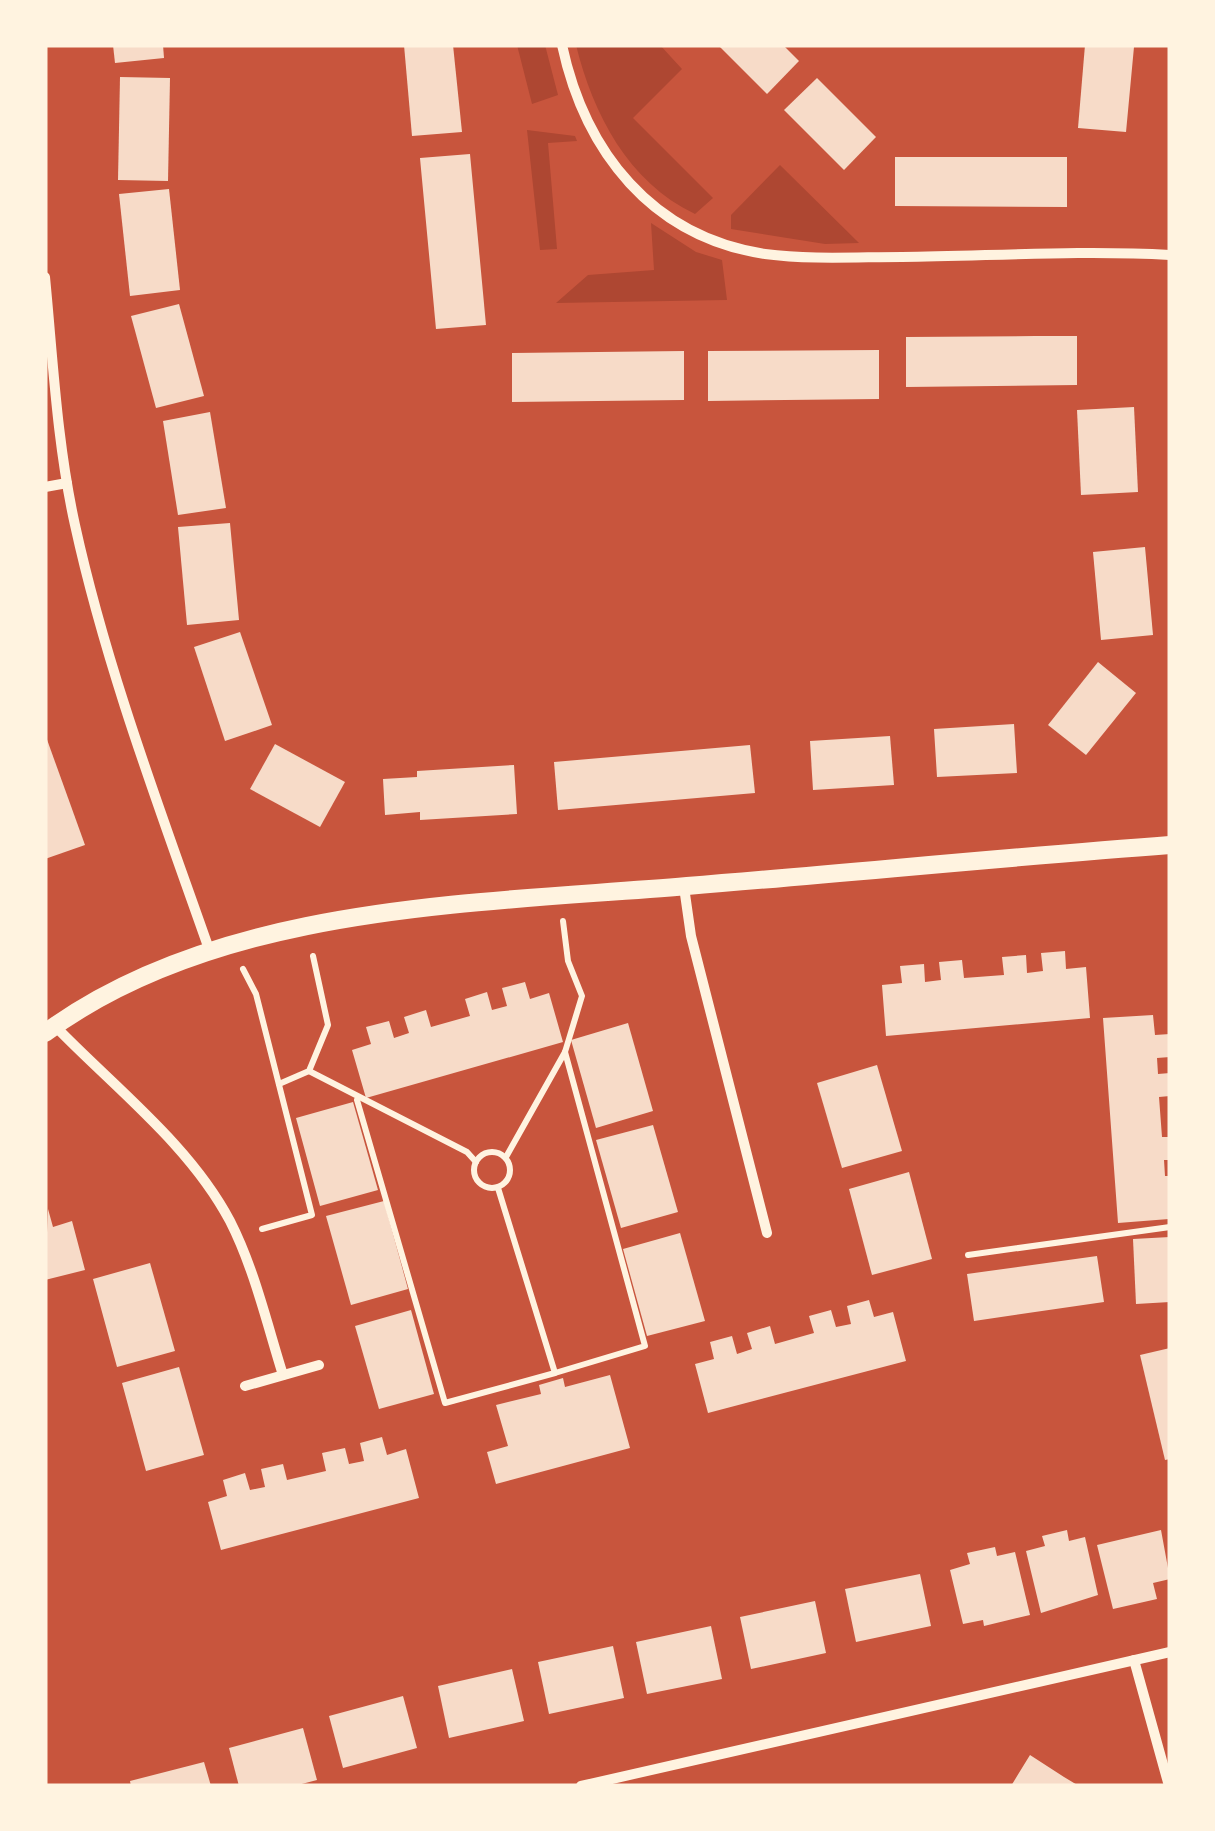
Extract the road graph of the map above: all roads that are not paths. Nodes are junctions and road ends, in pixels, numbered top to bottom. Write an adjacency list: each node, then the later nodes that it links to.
1 (562, 45): 2 (street)
2 (1170, 255)
3 (45, 277): 4 (street)
4 (67, 483): 5 (street); 8 (street)
5 (45, 487)
6 (1170, 845): 7 (street)
7 (684, 887): 8 (street); 10 (street)
8 (210, 952): 9 (street)
9 (50, 1029): 12 (street)
10 (766, 1233)
11 (319, 1365): 12 (street)
12 (283, 1374): 13 (street)
13 (245, 1386)
14 (1170, 1652): 15 (street)
15 (1134, 1660): 16 (street); 17 (street)
16 (580, 1786)
17 (1169, 1786)

